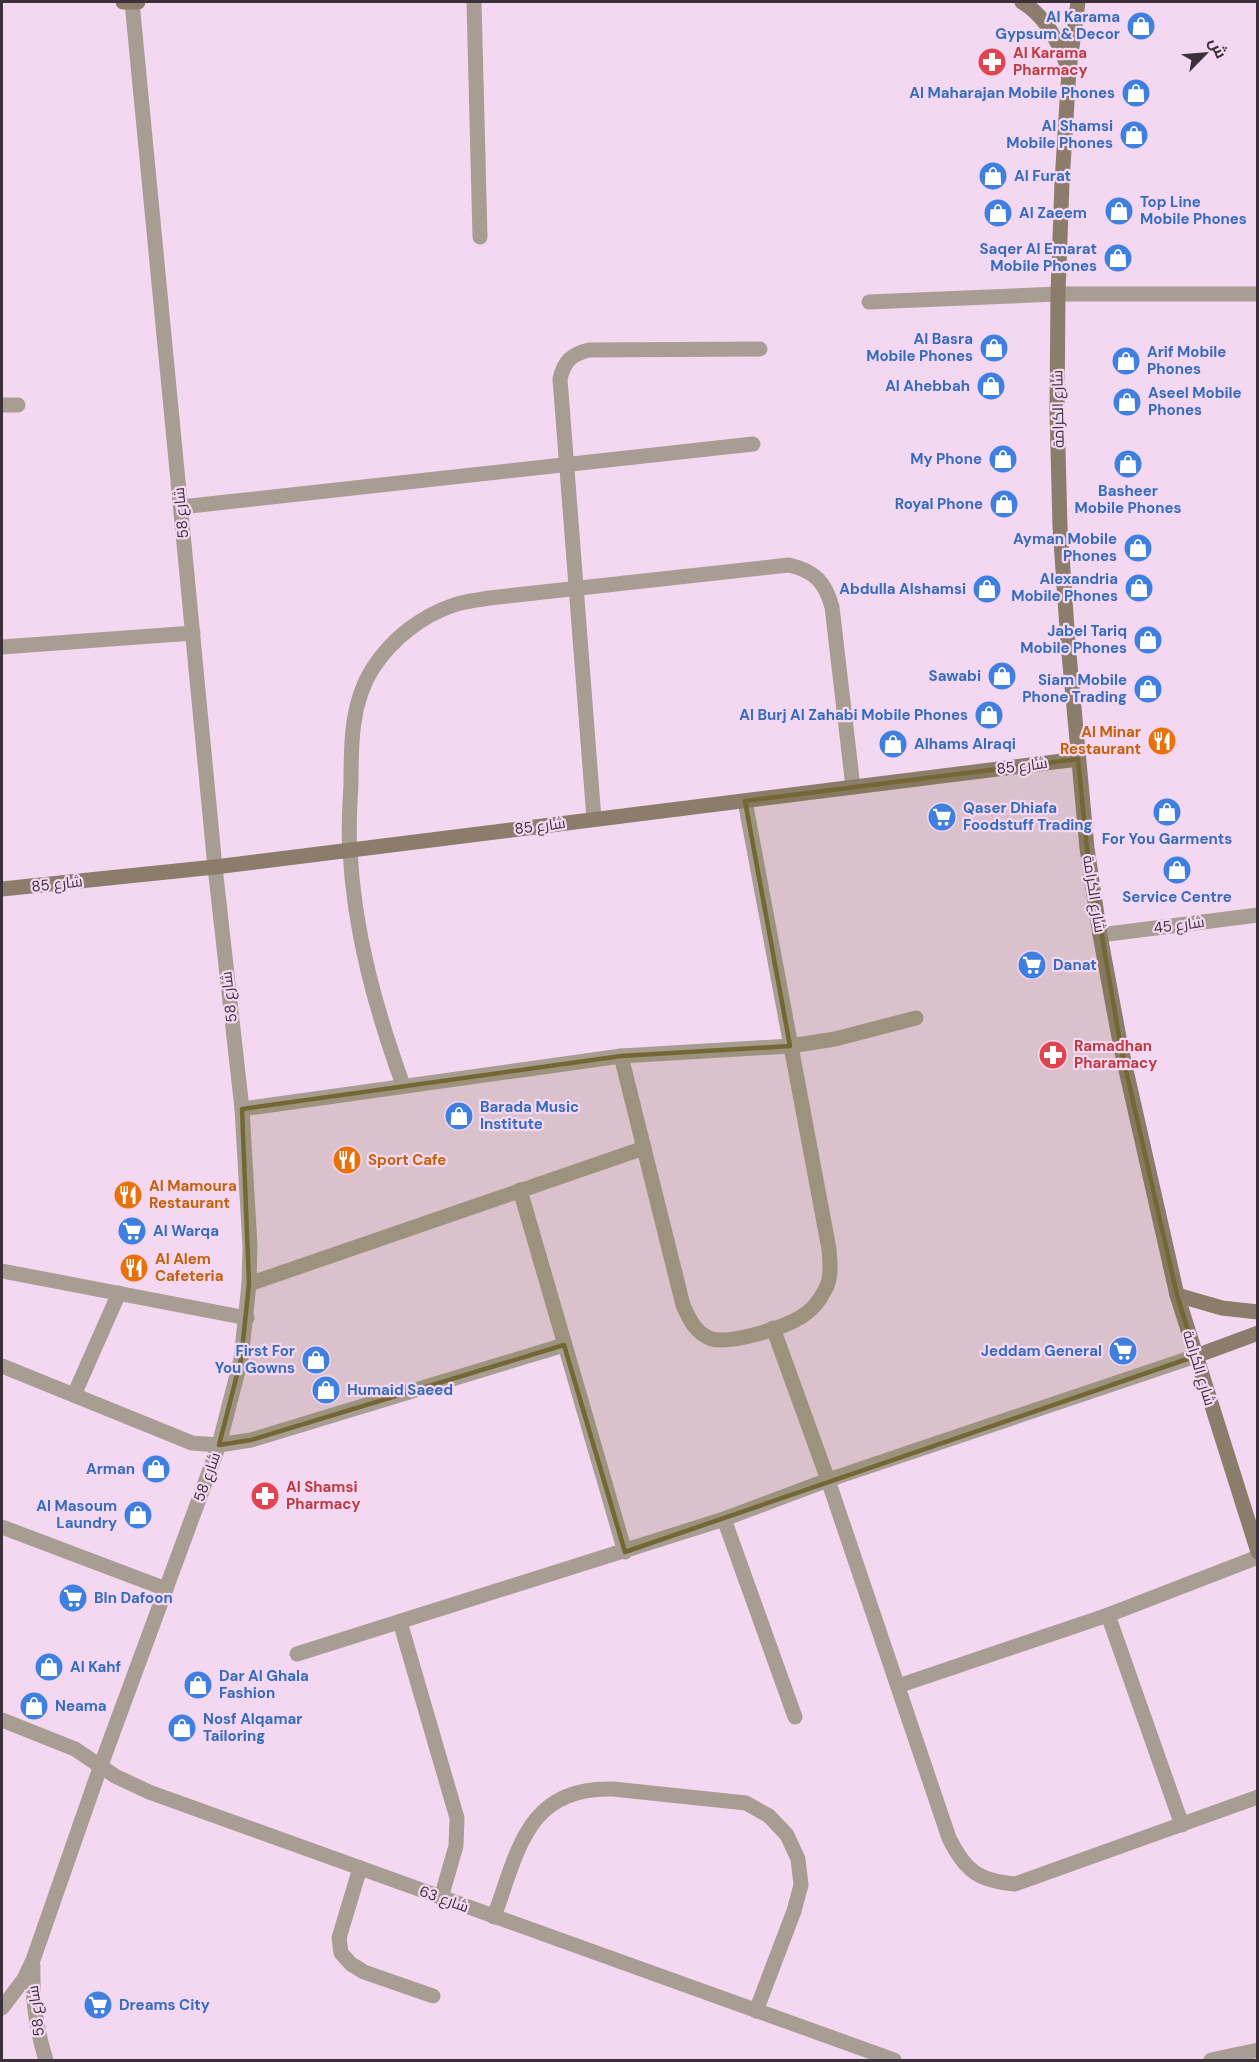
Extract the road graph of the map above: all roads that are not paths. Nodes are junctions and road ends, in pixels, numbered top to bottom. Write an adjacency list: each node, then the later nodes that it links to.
1 (123, 2): 2 (main road)
2 (132, 2): 3 (main road); 17 (street, شارع 58)
3 (138, 2)
4 (474, 2): 8 (street)
5 (1022, 2): 7 (main road)
6 (1078, 2): 7 (main road, شارع الكرامة)
7 (1069, 70): 9 (main road, شارع الكرامة)
8 (480, 237)
9 (1058, 294): 10 (street); 11 (street); 21 (main road, شارع الكرامة)
10 (1257, 294)
11 (869, 302)
12 (760, 349): 16 (street)
13 (2, 405): 14 (street)
14 (18, 405)
15 (753, 444): 16 (street)
16 (566, 465): 17 (street); 18 (street)
17 (181, 507): 19 (street, شارع 58)
18 (576, 588): 22 (street); 24 (street); 25 (street)
19 (193, 633): 20 (street); 26 (street, شارع 58)
20 (2, 647)
21 (1078, 759): 22 (main road, شارع 85); 29 (main road, شارع الكرامة)
22 (853, 788): 23 (main road, شارع 85)
23 (745, 801): 24 (main road, شارع 85); 31 (street)
24 (594, 819): 25 (main road, شارع 85)
25 (350, 850): 26 (main road, شارع 85); 33 (street)
26 (215, 867): 27 (main road, شارع 85); 34 (street, شارع 58)
27 (2, 889)
28 (1257, 915): 29 (street, شارع 45)
29 (1100, 935): 40 (main road, شارع الكرامة)
30 (916, 1018): 31 (street)
31 (790, 1046): 32 (street); 43 (street)
32 (621, 1056): 33 (street); 35 (street)
33 (403, 1086): 34 (street)
34 (242, 1109): 38 (street, شارع 58)
35 (644, 1148): 36 (street); 43 (street)
36 (520, 1190): 38 (street); 45 (street)
37 (2, 1271): 39 (street)
38 (249, 1284): 42 (street, شارع 58)
39 (119, 1293): 42 (street); 48 (street)
40 (1177, 1295): 41 (main road); 46 (main road, شارع الكرامة)
41 (1257, 1312)
42 (247, 1318): 49 (street, شارع 58)
43 (773, 1328): 50 (street)
44 (1257, 1333): 46 (main road)
45 (564, 1345): 49 (street); 53 (street)
46 (1196, 1356): 50 (street); 54 (main road, شارع الكرامة)
47 (2, 1366): 48 (street)
48 (75, 1395): 49 (street)
49 (219, 1445): 56 (street, شارع 58)
50 (828, 1480): 51 (street); 60 (street)
51 (724, 1519): 53 (street); 61 (street)
52 (2, 1527): 56 (street)
53 (625, 1552): 58 (street)
54 (1257, 1552)
55 (1257, 1557): 57 (street)
56 (166, 1589): 63 (street, شارع 58)
57 (1108, 1616): 60 (street); 65 (street)
58 (400, 1622): 59 (street); 67 (street)
59 (297, 1654)
60 (898, 1686): 65 (street)
61 (795, 1717)
62 (2, 1720): 63 (street, شارع 63)
63 (101, 1765): 66 (street, شارع 63); 69 (street, شارع 58)
64 (1257, 1797): 65 (street)
65 (1182, 1825)
66 (360, 1868): 67 (street, شارع 63); 70 (street)
67 (441, 1898): 68 (street, شارع 63)
68 (494, 1917): 72 (street, شارع 63); 72 (street)
69 (33, 1960): 71 (street, شارع 58); 74 (street, شارع 58)
70 (433, 1996)
71 (2, 2008)
72 (756, 2010): 75 (street, شارع 63)
73 (1257, 2049): 76 (street)
74 (46, 2061)
75 (894, 2061)
76 (1211, 2061)

